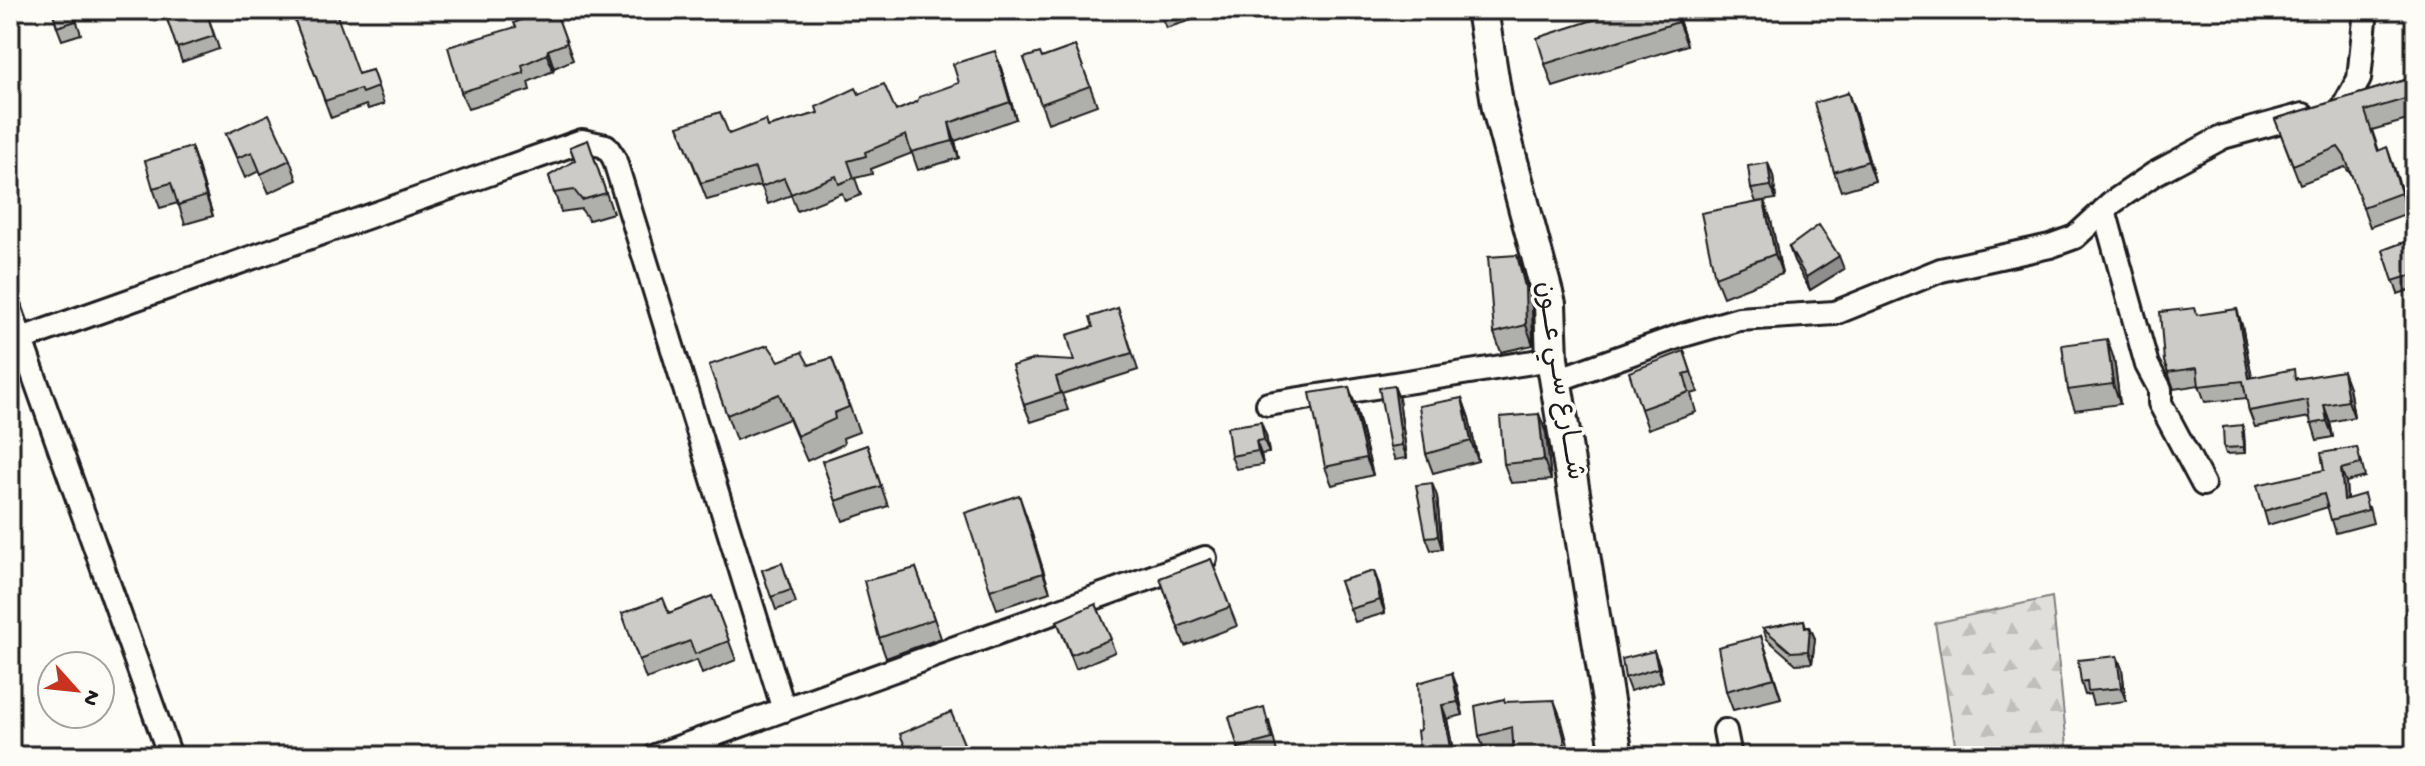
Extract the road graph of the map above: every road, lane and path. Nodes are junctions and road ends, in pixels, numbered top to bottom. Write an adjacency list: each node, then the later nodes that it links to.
1 (1482, 10): 8 (street, شــــارع ســي عـــون)
2 (2366, 10): 4 (street)
3 (2373, 97): 4 (street)
4 (2345, 104): 5 (street)
5 (2104, 210): 8 (street); 10 (street)
6 (10, 309): 7 (street)
7 (15, 341): 12 (street); 14 (street)
8 (1554, 370): 9 (street); 16 (street, شــــارع ســي عـــون)
9 (1268, 404)
10 (2203, 484)
11 (1205, 558): 12 (street)
12 (784, 710): 15 (street)
13 (1725, 731): 17 (street)
14 (170, 756)
15 (655, 756)
16 (1617, 756)
17 (1730, 756)

